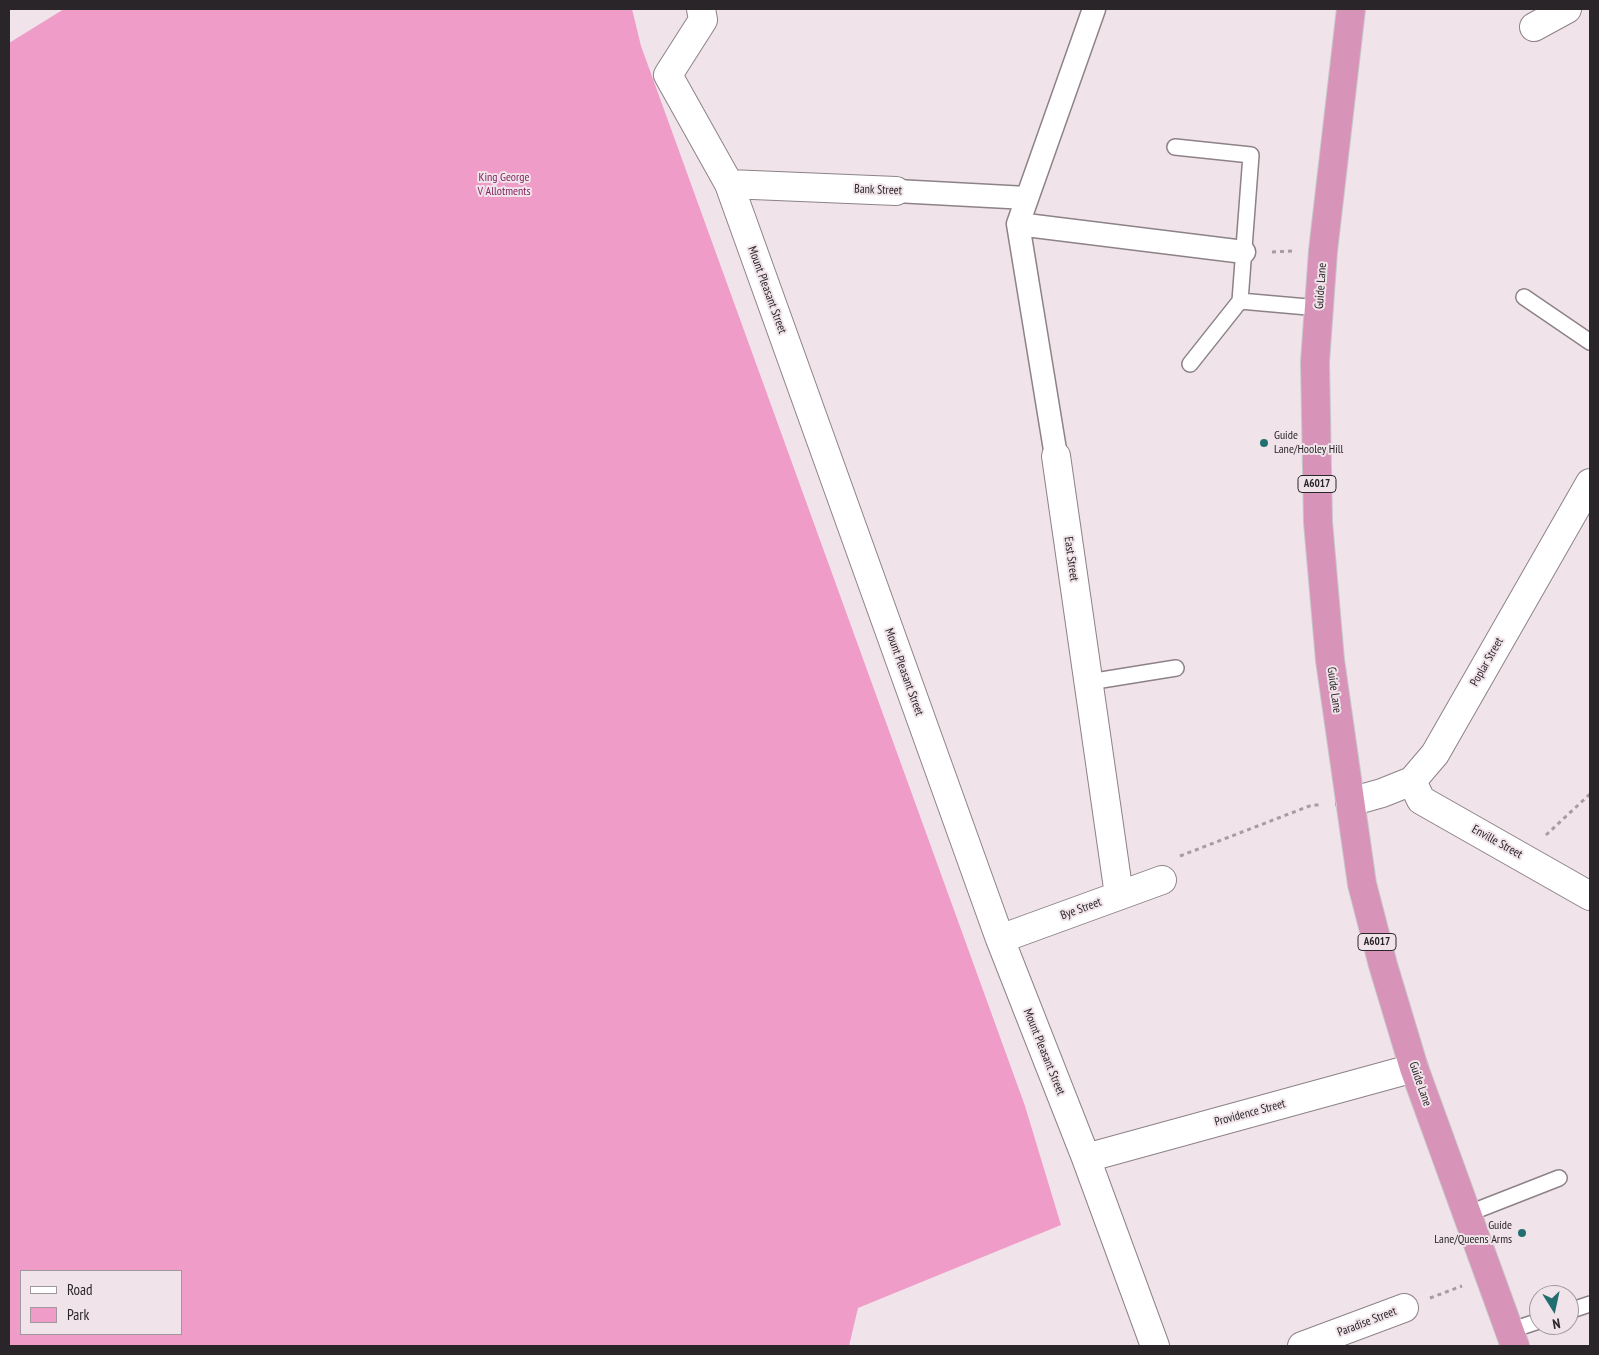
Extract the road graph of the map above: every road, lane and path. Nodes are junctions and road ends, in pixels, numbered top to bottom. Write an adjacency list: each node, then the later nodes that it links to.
1 (701, 9): 7 (street, Mount Pleasant Street)
2 (1094, 9): 9 (street)
3 (1351, 9): 11 (highway, Guide Lane / A6017)
4 (1567, 9): 5 (street)
5 (1534, 27)
6 (1175, 147): 12 (lane)
7 (730, 184): 8 (street, Bank Street); 29 (street, Mount Pleasant Street)
8 (896, 191): 9 (street, Bank Street)
9 (1027, 198): 10 (street)
10 (1018, 224): 12 (street); 18 (street, East Street)
11 (1323, 251): 12 (path); 15 (highway, Guide Lane / A6017)
12 (1244, 252): 14 (lane)
13 (1524, 297): 16 (lane)
14 (1240, 302): 15 (lane); 17 (lane)
15 (1319, 308): 24 (highway, Guide Lane / A6017)
16 (1590, 342)
17 (1190, 364)
18 (1056, 456): 21 (street, East Street)
19 (1590, 483): 22 (street, Poplar Street)
20 (1176, 668): 21 (lane)
21 (1089, 682): 27 (street, East Street)
22 (1412, 781): 24 (street, Poplar Street); 25 (street, Enville Street)
23 (1590, 794): 25 (path)
24 (1350, 802): 26 (path); 30 (highway, Guide Lane / A6017)
25 (1524, 856): 28 (street, Enville Street)
26 (1162, 880): 27 (street, Bye Street)
27 (1118, 895): 29 (street, Bye Street)
28 (1590, 896)
29 (1000, 939): 31 (street, Mount Pleasant Street)
30 (1414, 1068): 31 (street, Providence Street); 33 (highway, Guide Lane / A6017)
31 (1086, 1158): 39 (street, Mount Pleasant Street)
32 (1559, 1178): 33 (lane)
33 (1467, 1214): 34 (highway, Guide Lane / A6017)
34 (1489, 1275): 35 (path); 37 (highway, Guide Lane / A6017)
35 (1404, 1308): 38 (street, Paradise Street)
36 (1529, 1328): 37 (lane)
37 (1512, 1339)
38 (1318, 1344)
39 (1155, 1346)

